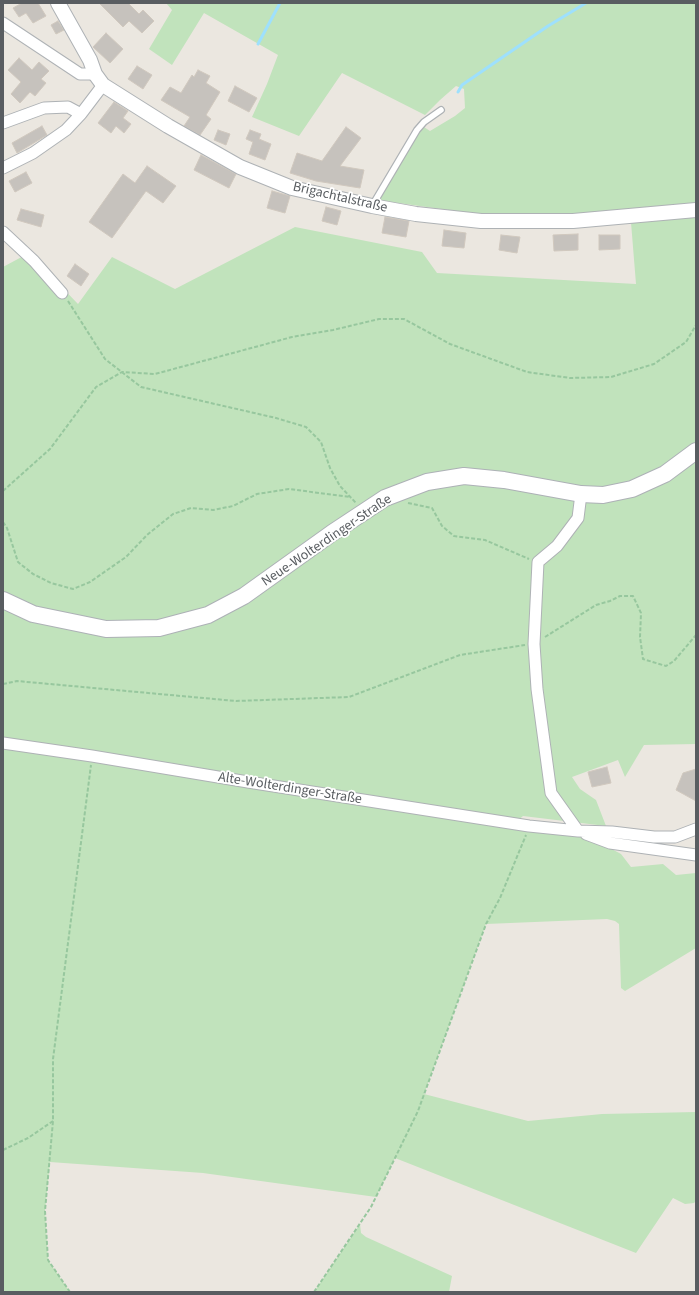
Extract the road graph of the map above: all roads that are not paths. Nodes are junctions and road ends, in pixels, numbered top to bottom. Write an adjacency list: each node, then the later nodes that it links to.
1 (58, 3): 3 (street)
2 (3, 24): 3 (street)
3 (99, 80): 5 (street); 8 (street, Brigachtalstraße)
4 (441, 110): 8 (lane)
5 (82, 114): 6 (street); 7 (street)
6 (3, 123)
7 (3, 168)
8 (372, 206): 9 (street, Brigachtalstraße)
9 (696, 210)
10 (3, 232): 11 (street)
11 (62, 293)
12 (696, 451): 13 (main road, Neue-Wolterdinger-Straße)
13 (581, 494): 14 (main road, Neue-Wolterdinger-Straße); 17 (street)
14 (3, 600)
15 (3, 743): 17 (street, Alte-Wolterdinger-Straße)
16 (696, 829): 17 (street, Alte-Wolterdinger-Straße)
17 (578, 831): 18 (street, Alte-Wolterdinger-Straße)
18 (696, 855)

